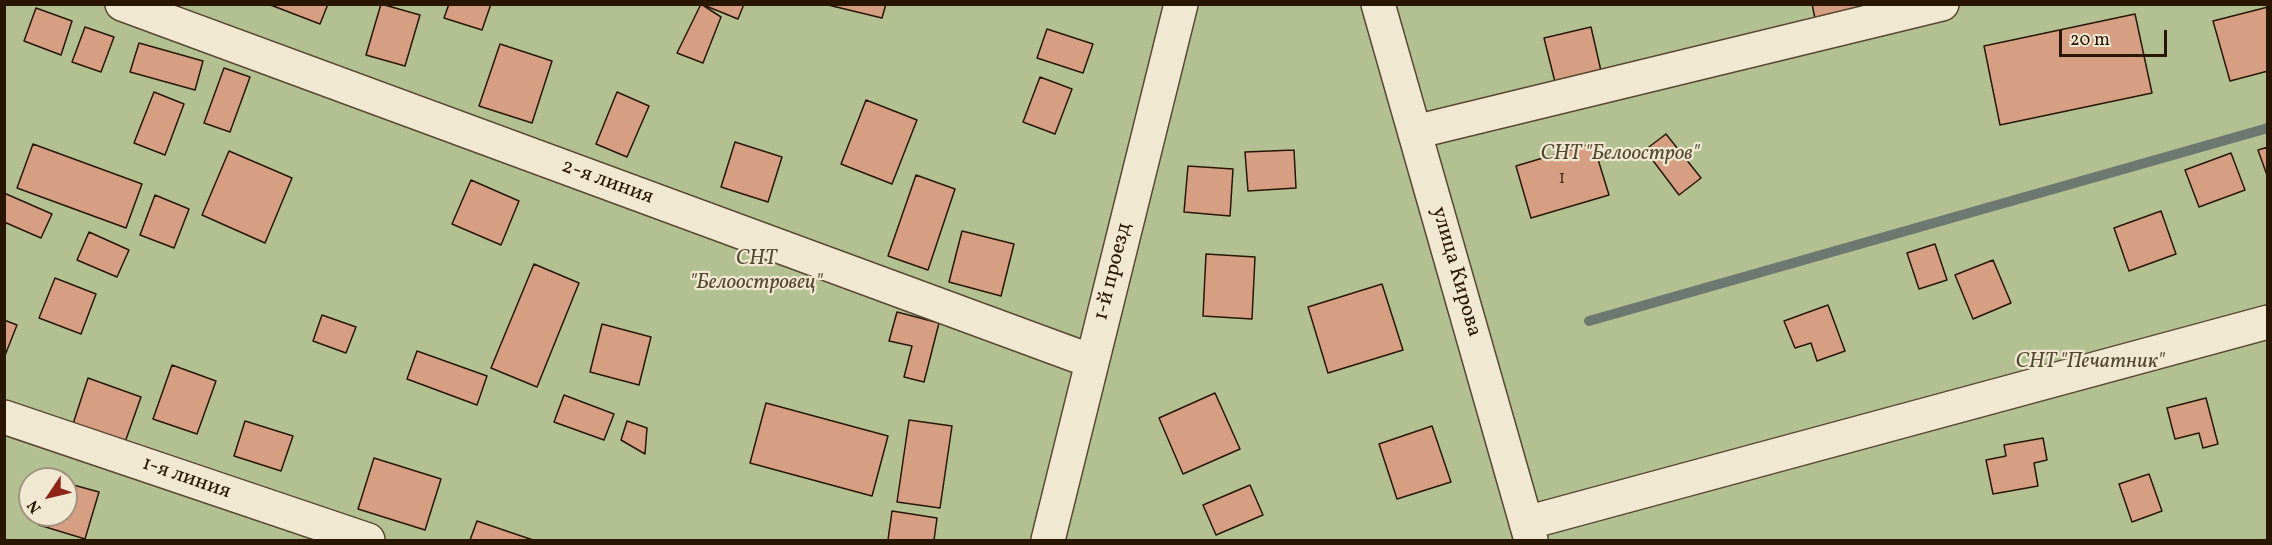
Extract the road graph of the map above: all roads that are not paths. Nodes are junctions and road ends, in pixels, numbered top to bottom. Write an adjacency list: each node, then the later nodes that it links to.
1 (122, 4): 7 (street, 2-я линия)
2 (1181, 4): 7 (street, 1-й проезд)
3 (1377, 4): 5 (street, улица Кирова)
4 (1941, 5): 5 (street)
5 (1415, 132): 9 (street, улица Кирова)
6 (2268, 322): 9 (street)
7 (1091, 361): 11 (street, 1-й проезд)
8 (4, 417): 10 (street, 1-я линия)
9 (1529, 532)
10 (368, 540)
11 (1048, 540)

